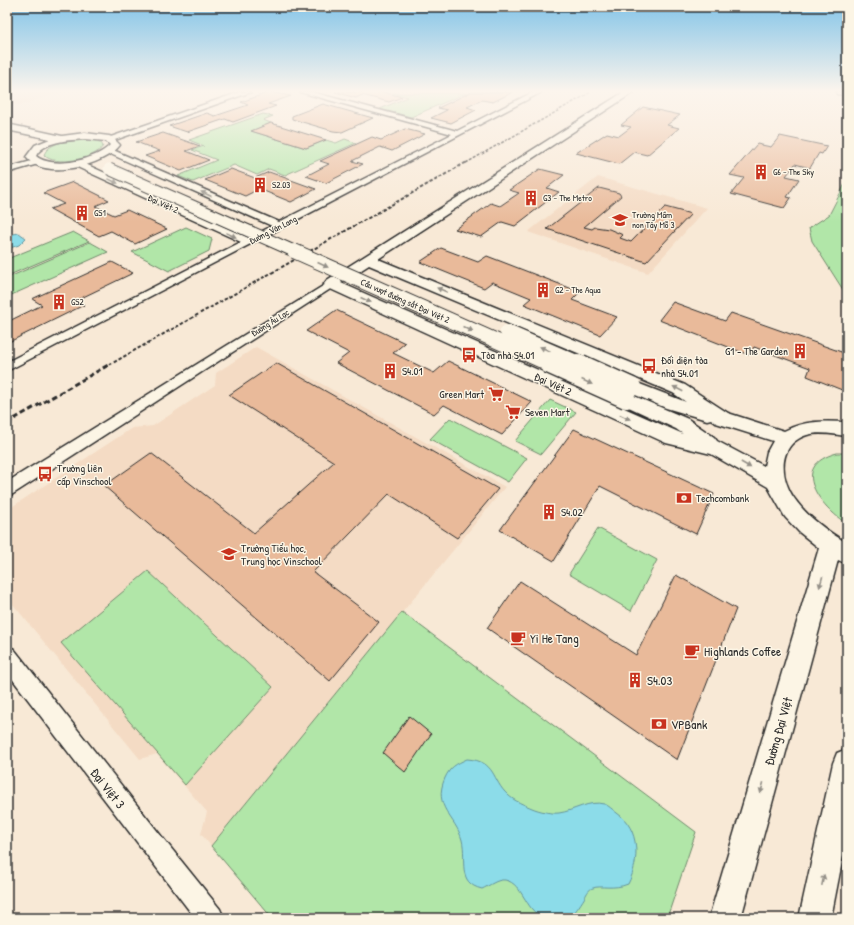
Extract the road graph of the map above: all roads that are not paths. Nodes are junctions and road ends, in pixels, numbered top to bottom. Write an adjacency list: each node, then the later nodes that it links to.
1 (43, 135): 7 (street)
2 (118, 135): 6 (street)
3 (457, 135): 15 (street, Đường Văn Lang)
4 (563, 135): 17 (street, Đường Âu Lạc)
5 (7, 137): 8 (street)
6 (110, 138): 7 (street); 9 (street)
7 (62, 139): 8 (street)
8 (42, 146): 11 (street)
9 (105, 154): 10 (street); 13 (street, Cầu vượt đường sắt Đại Việt 2); 15 (street, one-way to 9)
10 (90, 161): 12 (street); 13 (street, Cầu vượt đường sắt Đại Việt 2)
11 (35, 162): 12 (street); 14 (street)
12 (78, 164): 16 (street, Đại Việt 2, one-way to 16)
13 (114, 167): 20 (street, Cầu vượt đường sắt Đại Việt 2, bridge)
14 (7, 171)
15 (280, 226): 16 (street, Đường Văn Lang)
16 (249, 242): 19 (street, Đường Văn Lang)
17 (369, 260): 18 (street, Đường Âu Lạc); 21 (street, one-way to 17)
18 (331, 284): 24 (street, Đại Việt 2, one-way to 24); 26 (street, Đường Âu Lạc)
19 (7, 367)
20 (629, 393): 21 (street, Cầu vượt đường sắt Đại Việt 2); 24 (street, Cầu vượt đường sắt Đại Việt 2)
21 (722, 418): 23 (street)
22 (847, 429): 23 (street)
23 (785, 438): 25 (street)
24 (716, 448): 25 (street, Đại Việt 2, one-way to 25)
25 (776, 482): 27 (street)
26 (7, 490)
27 (839, 549): 31 (street, Đường Đại Việt, one-way to 31)
28 (7, 656): 30 (street, Đại Việt 3)
29 (847, 763): 32 (street, one-way to 29)
30 (211, 918)
31 (725, 918)
32 (815, 918)

